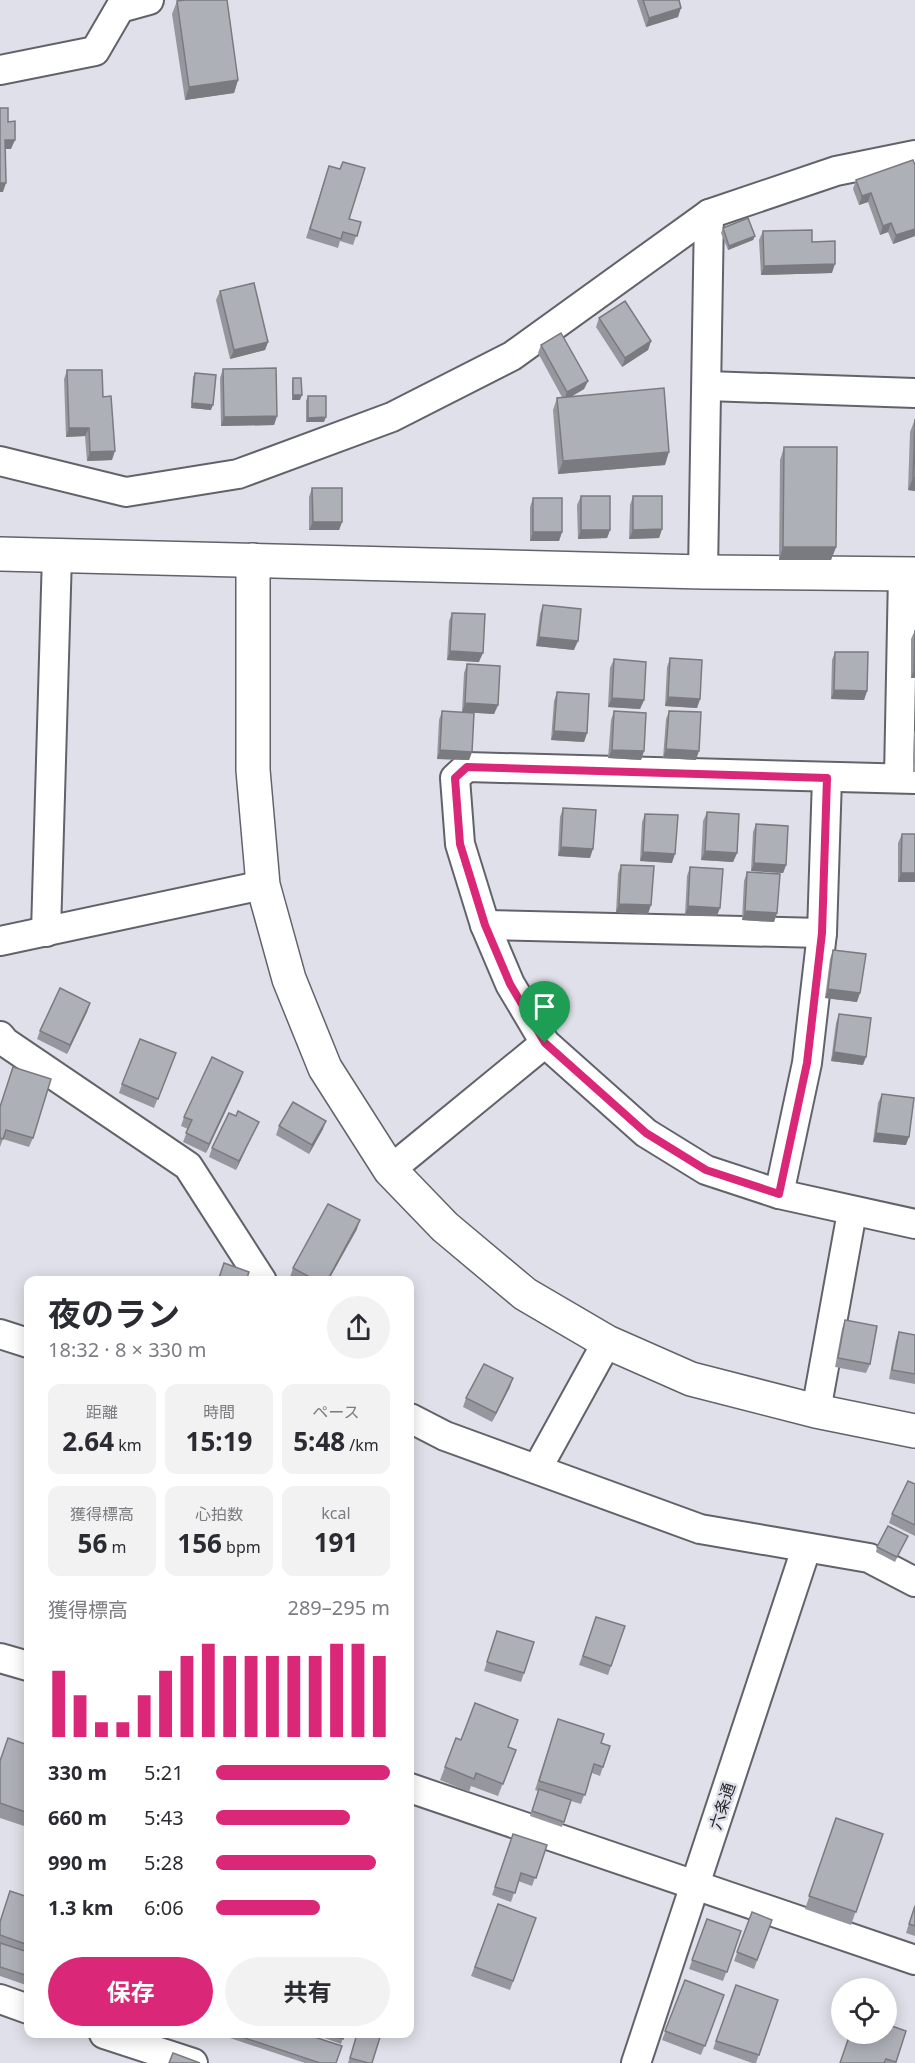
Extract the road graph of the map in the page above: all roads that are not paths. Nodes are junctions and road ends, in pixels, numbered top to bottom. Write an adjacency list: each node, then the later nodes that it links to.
1 (149, 0): 2 (street)
2 (0, 70)
3 (915, 154): 4 (street)
4 (710, 214): 5 (street); 7 (street)
5 (707, 386): 6 (street); 11 (street)
6 (915, 393)
7 (0, 461)
8 (0, 554): 9 (street)
9 (57, 555): 10 (street); 17 (street)
10 (253, 560): 11 (street); 15 (street)
11 (703, 572): 12 (street)
12 (909, 574): 14 (street)
13 (827, 778): 14 (street); 16 (street); 18 (street)
14 (907, 778)
15 (263, 885): 17 (street); 22 (street)
16 (485, 925): 18 (street); 20 (street)
17 (46, 932): 19 (street)
18 (822, 933): 23 (street)
19 (0, 941)
20 (545, 1043): 22 (street); 23 (street)
21 (2, 1045): 26 (street)
22 (390, 1170): 29 (street)
23 (779, 1194): 24 (street)
24 (852, 1212): 25 (street); 30 (street)
25 (915, 1224)
26 (259, 1276)
27 (0, 1334): 28 (street)
28 (24, 1342)
29 (607, 1342): 30 (street); 33 (street)
30 (816, 1411): 32 (street)
31 (414, 1420): 33 (street)
32 (915, 1431)
33 (537, 1469): 34 (street)
34 (806, 1549): 35 (street); 39 (street, 六条通)
35 (915, 1582)
36 (0, 1658): 37 (street)
37 (24, 1665)
38 (414, 1789): 39 (street)
39 (696, 1886): 40 (street); 46 (street, 六条通)
40 (915, 1960)
41 (0, 1999): 42 (street)
42 (24, 2008)
43 (118, 2038): 44 (street)
44 (155, 2049): 45 (street)
45 (193, 2063)
46 (636, 2063)

